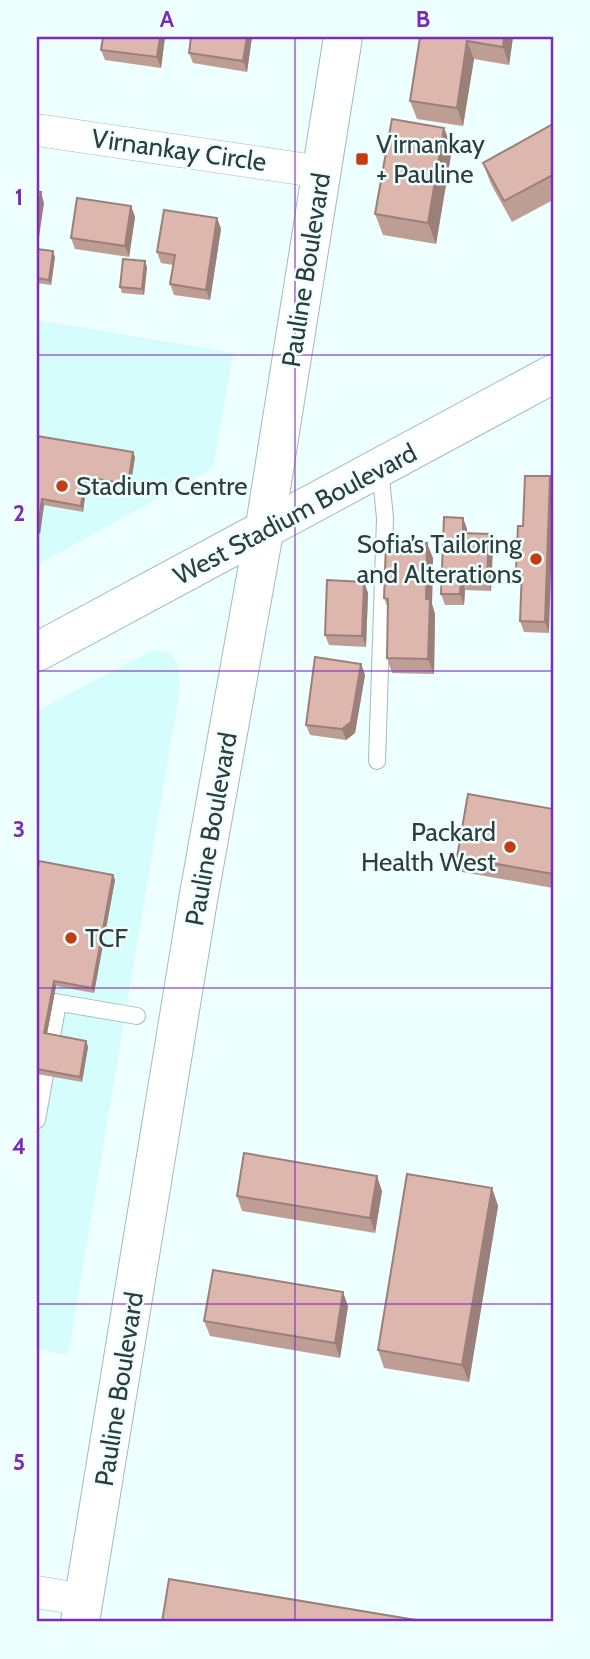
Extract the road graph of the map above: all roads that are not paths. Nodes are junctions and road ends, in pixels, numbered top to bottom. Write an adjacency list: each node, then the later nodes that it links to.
1 (343, 37): 3 (street, Pauline Boulevard)
2 (37, 130): 3 (street, Virnankay Circle)
3 (322, 172): 6 (street, Pauline Boulevard)
4 (553, 374): 5 (street, West Stadium Boulevard)
5 (380, 468): 6 (street, West Stadium Boulevard); 8 (lane)
6 (264, 532): 7 (street, West Stadium Boulevard); 14 (street, Pauline Boulevard)
7 (37, 652)
8 (377, 761)
9 (37, 999): 10 (lane)
10 (58, 1003): 11 (lane); 12 (lane)
11 (137, 1016)
12 (37, 1120)
13 (37, 1592): 14 (street)
14 (82, 1611)

